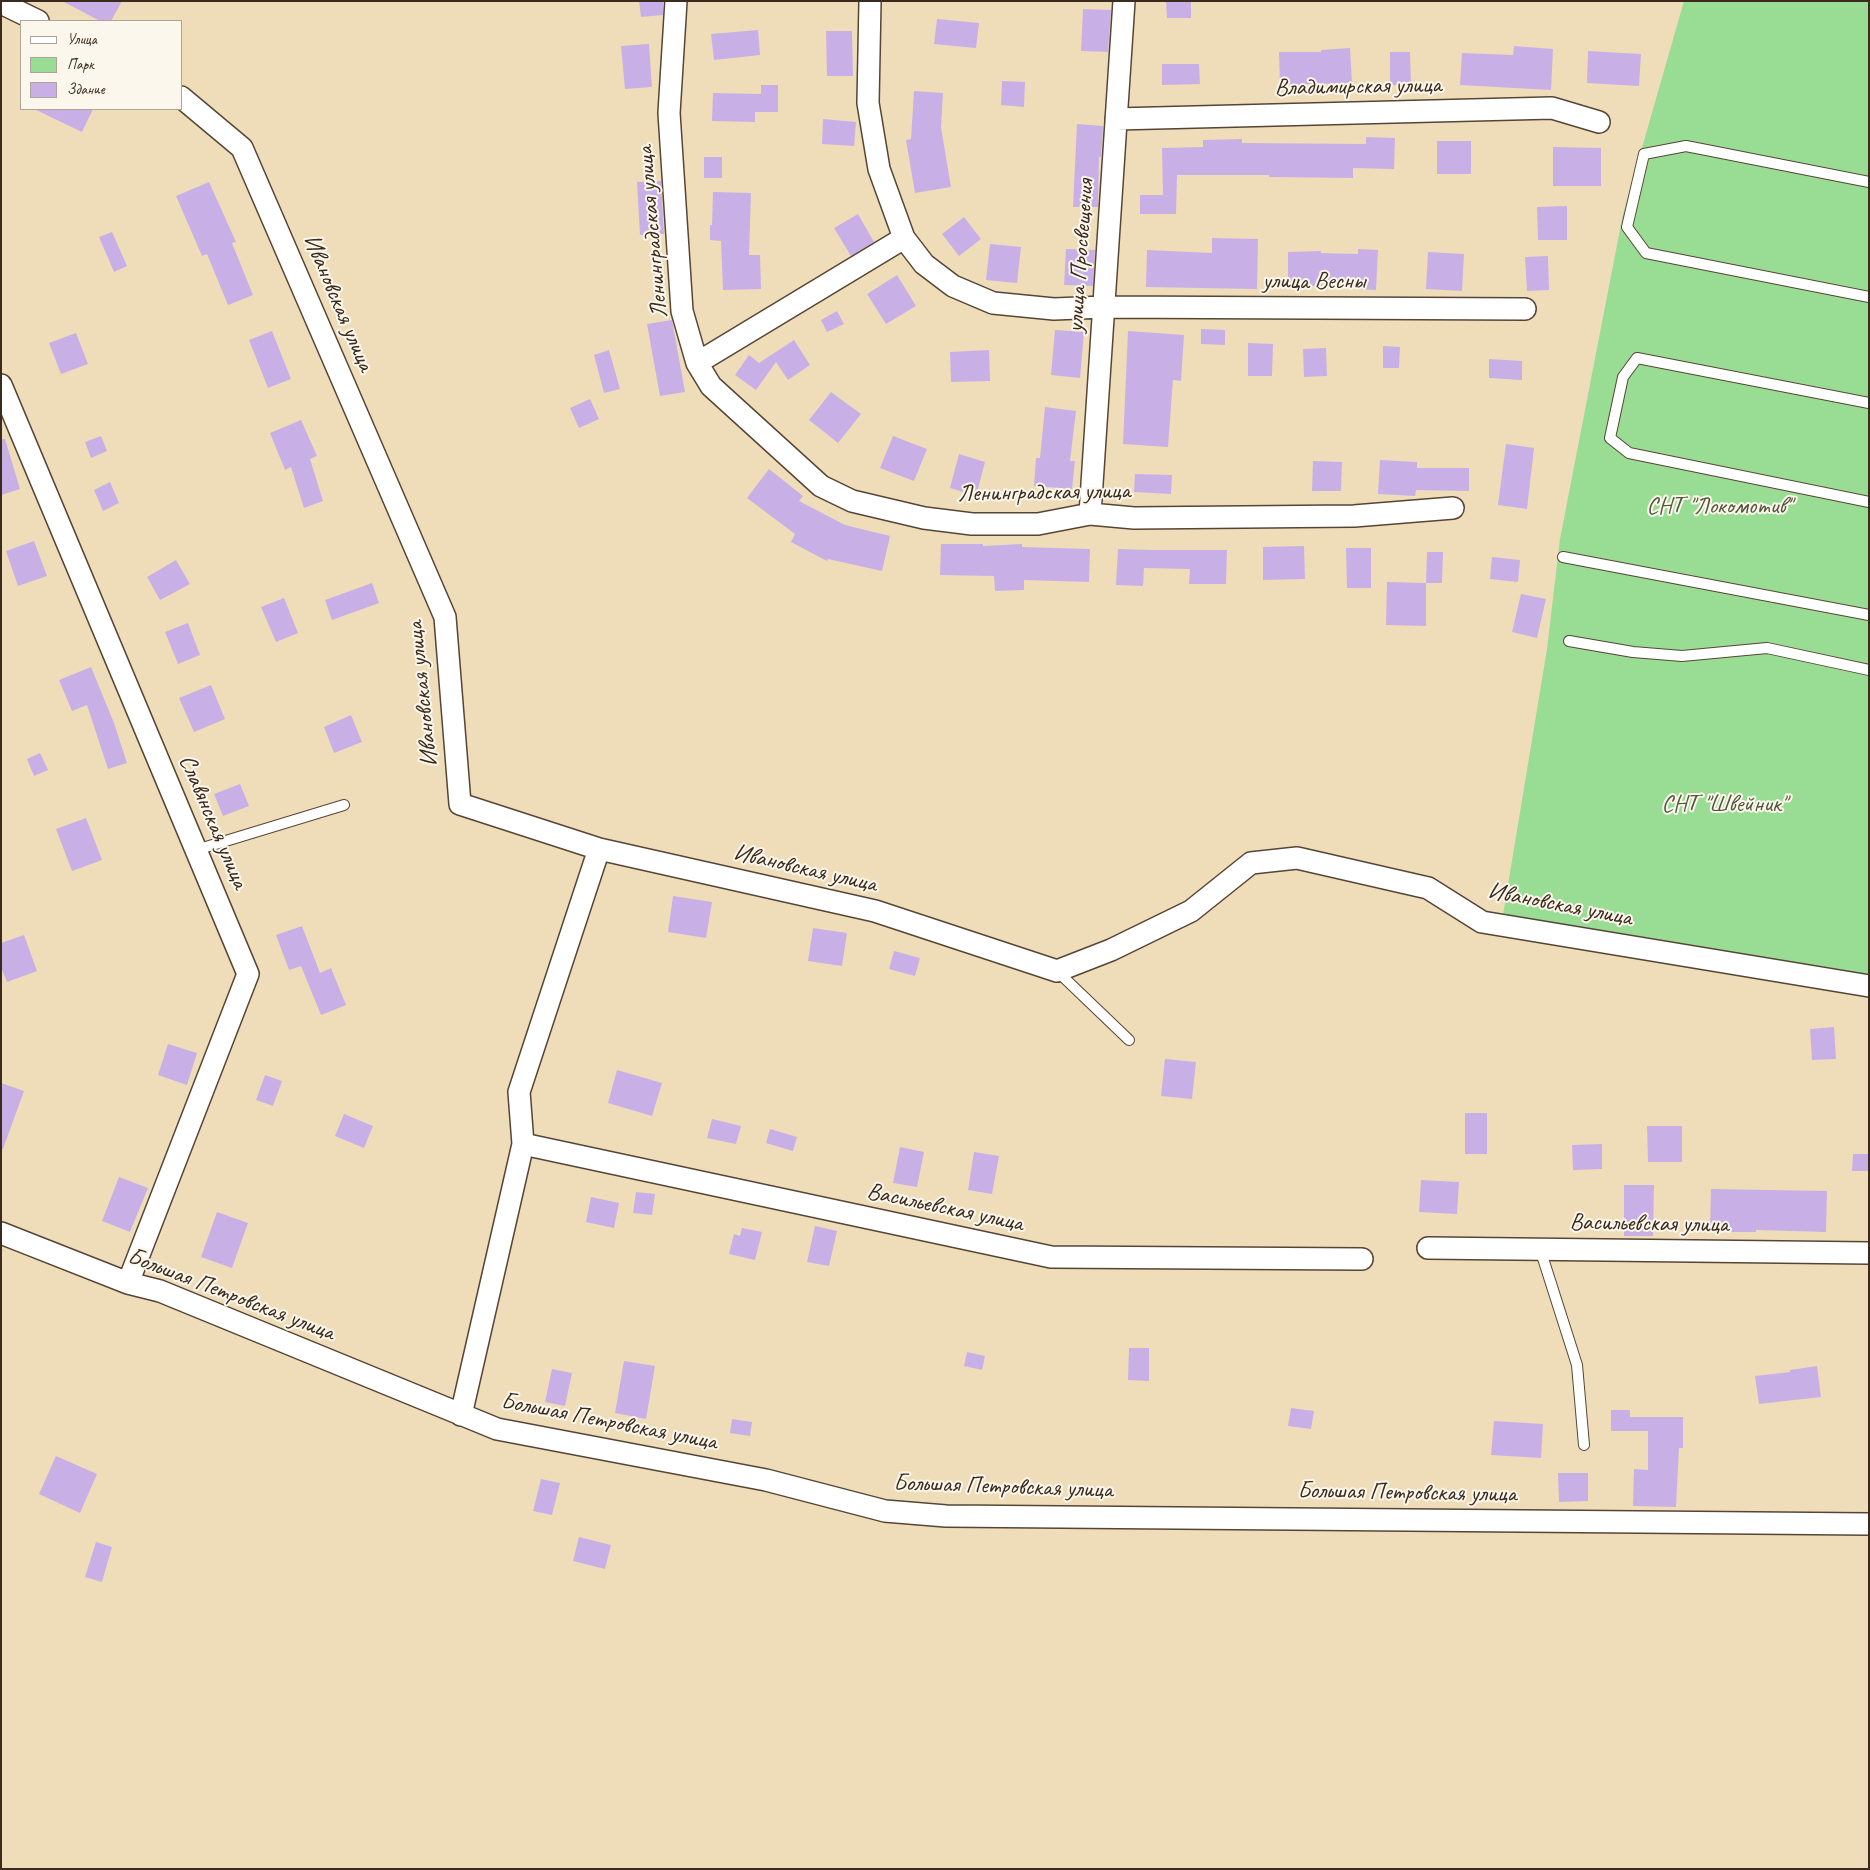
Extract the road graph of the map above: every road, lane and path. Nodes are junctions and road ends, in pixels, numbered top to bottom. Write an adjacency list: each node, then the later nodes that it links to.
1 (676, 1): 14 (street, Ленинградская улица)
2 (870, 1): 10 (street, улица Весны)
3 (1124, 1): 7 (street, улица Просвещения)
4 (1, 3): 5 (street)
5 (36, 20)
6 (182, 98): 25 (street, Ивановская улица)
7 (1116, 119): 8 (street, Владимирская улица); 12 (street, улица Просвещения)
8 (1598, 122)
9 (1869, 182): 11 (lane)
10 (904, 238): 12 (street, улица Весны); 14 (street)
11 (1869, 297)
12 (1104, 307): 13 (street, улица Весны); 19 (street, улица Просвещения)
13 (1525, 309)
14 (697, 363): 19 (street, Ленинградская улица)
15 (1, 385): 26 (street, Славянская улица)
16 (1869, 403): 17 (lane)
17 (1869, 502)
18 (1453, 508): 19 (street, Ленинградская улица)
19 (1090, 514)
20 (1563, 557): 21 (lane)
21 (1869, 615)
22 (1569, 641): 23 (lane)
23 (1869, 670)
24 (344, 805): 26 (lane)
25 (598, 849): 27 (street, Ивановская улица); 30 (street)
26 (196, 850): 36 (street, Славянская улица)
27 (1057, 971): 28 (street, Ивановская улица); 29 (lane)
28 (1869, 986)
29 (1129, 1040)
30 (523, 1144): 35 (street, Васильевская улица); 37 (street)
31 (1, 1233): 36 (street, Большая Петровская улица)
32 (1428, 1248): 33 (street, Васильевская улица)
33 (1540, 1249): 34 (street, Васильевская улица); 38 (lane)
34 (1869, 1253)
35 (1362, 1259)
36 (128, 1283): 37 (street, Большая Петровская улица)
37 (461, 1415): 39 (street, Большая Петровская улица)
38 (1584, 1445)
39 (1869, 1524)

